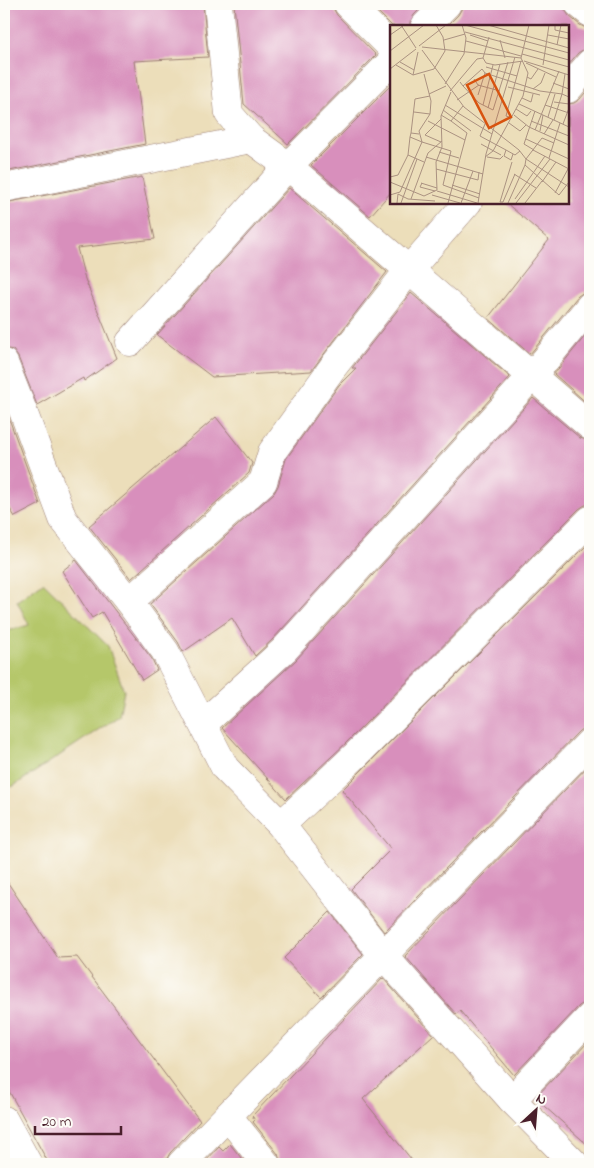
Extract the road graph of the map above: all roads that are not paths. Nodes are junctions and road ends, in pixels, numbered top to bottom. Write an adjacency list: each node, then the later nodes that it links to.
1 (218, 4): 11 (street)
2 (348, 4): 7 (street)
3 (447, 4): 6 (street)
4 (580, 4): 5 (street)
5 (590, 13)
6 (426, 25)
7 (390, 46)
8 (390, 63): 12 (street)
9 (590, 64): 10 (street)
10 (569, 88)
11 (251, 139): 12 (street); 13 (street)
12 (288, 166): 15 (street); 17 (street)
13 (4, 188)
14 (466, 204): 15 (street)
15 (409, 270): 19 (street); 23 (street)
16 (590, 306): 19 (street)
17 (130, 342)
18 (4, 363): 20 (street)
19 (532, 376): 21 (street); 24 (street)
20 (14, 415): 23 (street)
21 (590, 426)
22 (590, 520): 26 (street)
23 (129, 602): 24 (street)
24 (203, 724): 26 (street)
25 (590, 742): 27 (street)
26 (281, 826): 27 (street)
27 (383, 955): 29 (street); 30 (street)
28 (590, 1017): 29 (street)
29 (512, 1100): 35 (street)
30 (228, 1116): 33 (street); 34 (street)
31 (4, 1120): 32 (street)
32 (28, 1164)
33 (181, 1164)
34 (266, 1164)
35 (575, 1164)

